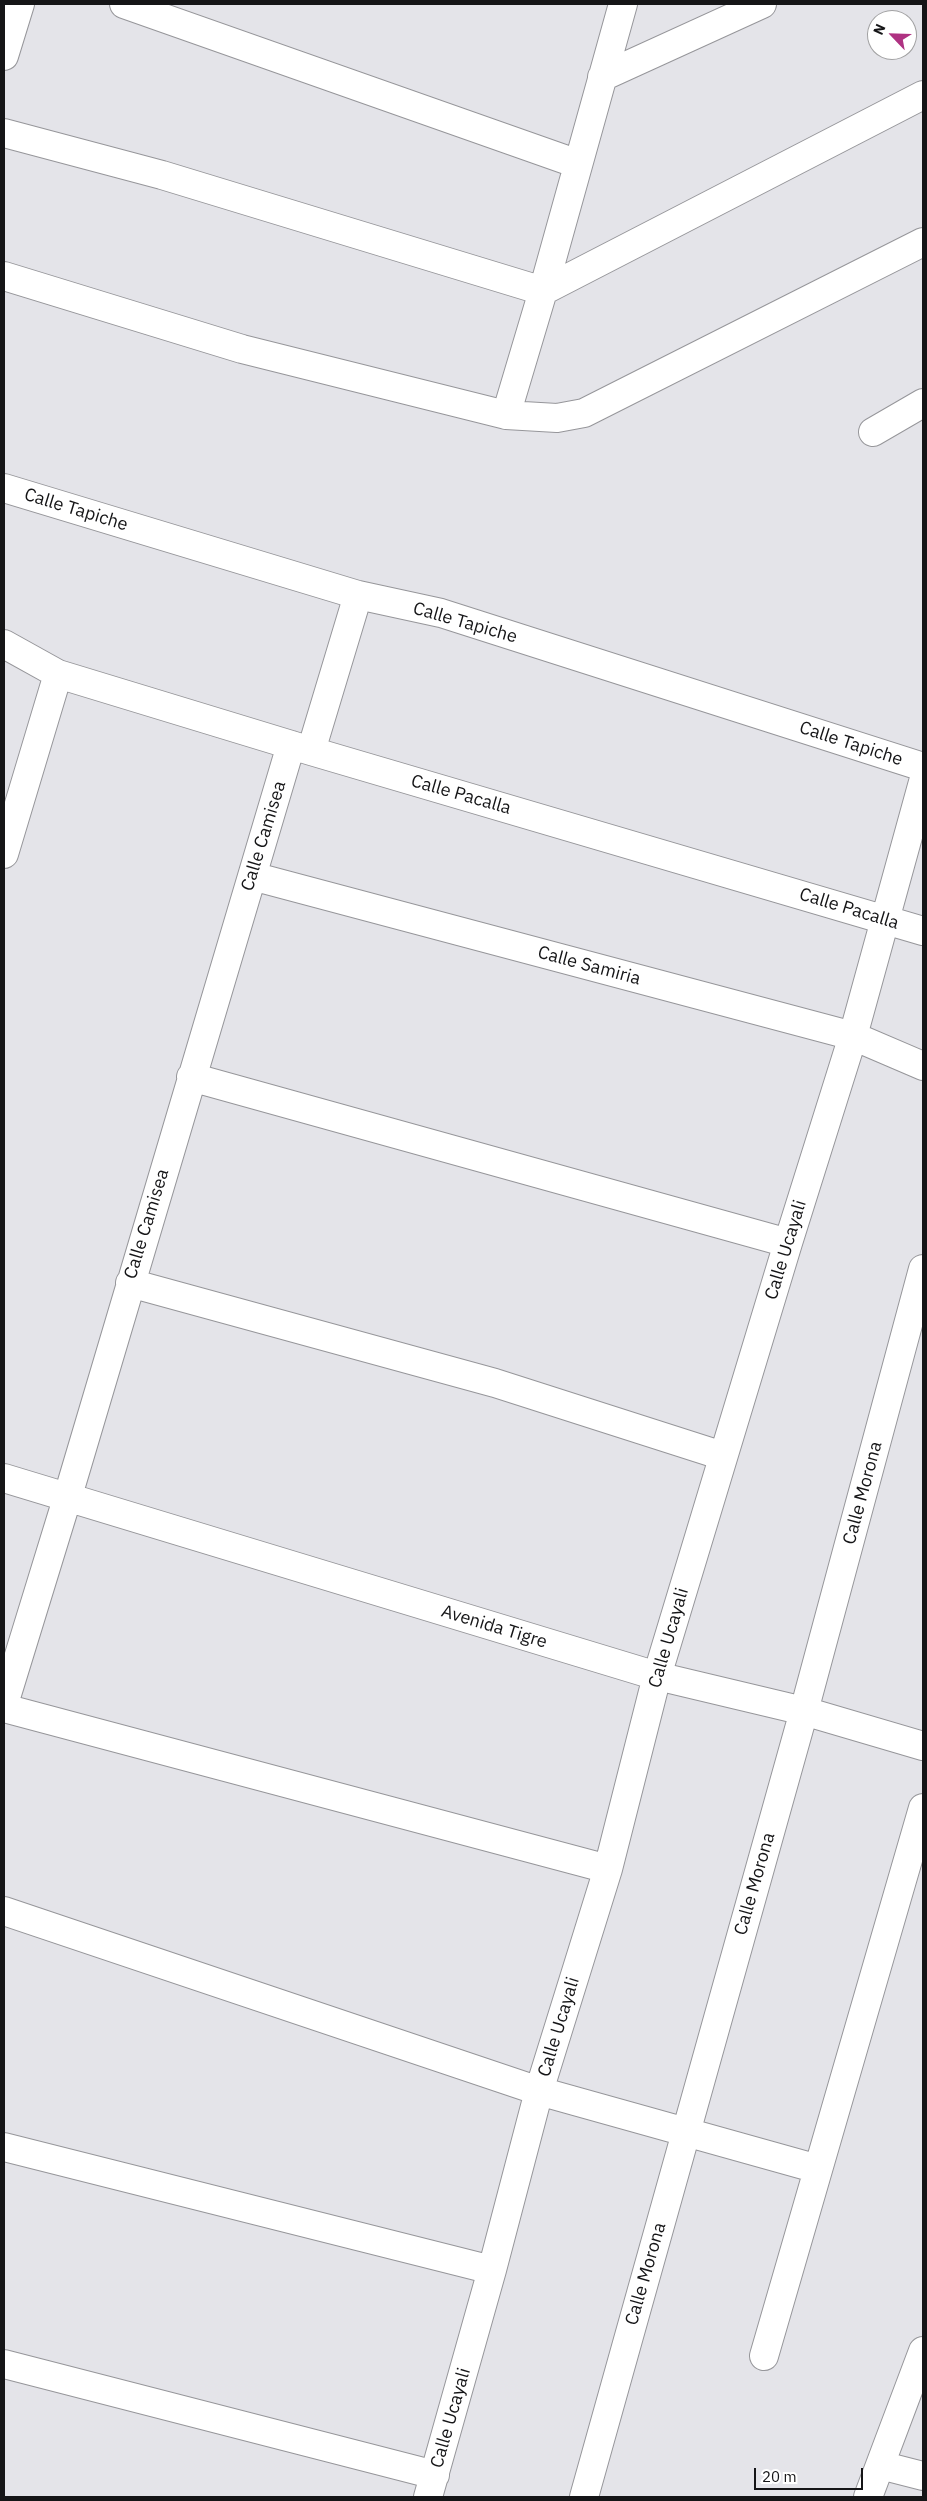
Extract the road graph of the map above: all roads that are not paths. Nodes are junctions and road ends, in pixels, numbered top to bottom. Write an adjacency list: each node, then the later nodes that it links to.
1 (20, 4): 5 (street)
2 (124, 4): 9 (street)
3 (620, 4): 6 (street)
4 (762, 4): 6 (street)
5 (4, 56)
6 (602, 77): 9 (street)
7 (923, 95): 12 (street)
8 (4, 133): 12 (street)
9 (578, 164): 12 (street)
10 (923, 242): 14 (street)
11 (4, 276): 14 (street)
12 (543, 291): 14 (street)
13 (923, 403): 15 (street)
14 (506, 415)
15 (873, 432)
16 (4, 488): 17 (street, Calle Tapiche)
17 (358, 595): 20 (street, Calle Camisea); 21 (street, Calle Tapiche)
18 (4, 644): 19 (street, Calle Pacalla)
19 (58, 674): 20 (street, Calle Pacalla); 23 (street)
20 (301, 748): 24 (street, Calle Camisea); 25 (street, Calle Pacalla)
21 (923, 767)
22 (923, 782): 25 (street, Calle Ucayali)
23 (4, 854)
24 (252, 876): 27 (street, Calle Samiria); 29 (street, Calle Camisea)
25 (884, 918): 26 (street, Calle Pacalla); 27 (street, Calle Ucayali)
26 (923, 931)
27 (854, 1036): 28 (street, Calle Samiria); 30 (street, Calle Ucayali)
28 (923, 1066)
29 (191, 1077): 30 (street); 32 (street, Calle Camisea)
30 (788, 1243): 33 (street, Calle Ucayali)
31 (923, 1269): 38 (street, Calle Morona)
32 (130, 1283): 33 (street); 35 (street, Calle Camisea)
33 (723, 1456): 36 (street, Calle Ucayali)
34 (4, 1478): 35 (street, Avenida Tigre)
35 (67, 1499): 36 (street, Avenida Tigre); 37 (street, Calle Camisea)
36 (657, 1676): 38 (street, Avenida Tigre); 41 (street, Calle Ucayali)
37 (4, 1706): 41 (street)
38 (804, 1711): 39 (street, Avenida Tigre); 44 (street, Calle Morona)
39 (923, 1746)
40 (923, 1808): 46 (street)
41 (608, 1869): 43 (street, Calle Ucayali)
42 (4, 1911): 43 (street)
43 (539, 2091): 44 (street); 47 (street, Calle Ucayali)
44 (686, 2132): 46 (street); 54 (street, Calle Morona)
45 (4, 2147): 47 (street)
46 (818, 2170): 49 (street)
47 (492, 2270): 53 (street, Calle Ucayali)
48 (923, 2351): 51 (street)
49 (764, 2356)
50 (4, 2364): 53 (street)
51 (880, 2465): 52 (street); 55 (street)
52 (923, 2476)
53 (432, 2486)
54 (584, 2497)
55 (868, 2497)

